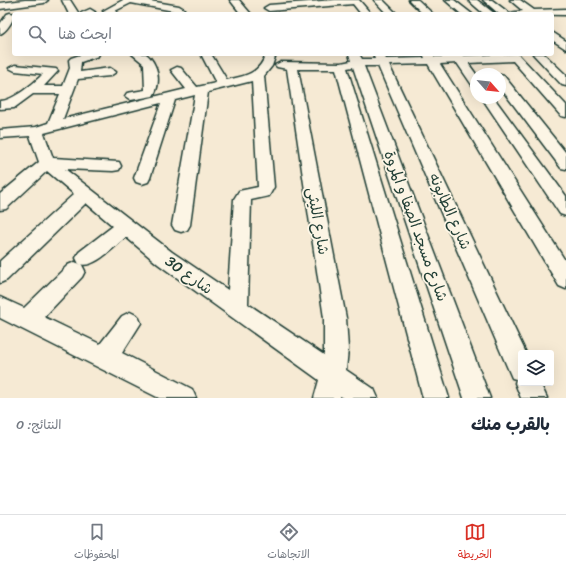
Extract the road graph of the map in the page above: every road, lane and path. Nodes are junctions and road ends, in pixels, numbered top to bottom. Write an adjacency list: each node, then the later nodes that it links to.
1 (44, 0): 13 (street)
2 (66, 0): 19 (street)
3 (130, 0): 16 (street); 20 (street)
4 (234, 0): 5 (street); 21 (street)
5 (241, 0)
6 (378, 0): 23 (street)
7 (413, 0): 24 (street)
8 (448, 0): 25 (street)
9 (472, 0): 26 (street)
10 (487, 0): 27 (street)
11 (514, 0): 28 (street)
12 (354, 1): 15 (street); 22 (street)
13 (27, 2): 14 (street); 18 (street)
14 (0, 6)
15 (269, 8)
16 (179, 9)
17 (554, 11): 30 (street)
18 (23, 12)
19 (73, 12)
20 (110, 12)
21 (244, 12)
22 (364, 12)
23 (390, 12)
24 (426, 12)
25 (464, 12)
26 (487, 12)
27 (502, 12)
28 (527, 12)
29 (12, 16): 31 (street)
30 (561, 22)
31 (0, 31)
32 (554, 36): 33 (street)
33 (566, 46)
34 (88, 56): 53 (street)
35 (141, 56): 60 (street)
36 (207, 56): 55 (street)
37 (331, 56): 45 (street)
38 (482, 56): 39 (street); 42 (street); 49 (street)
39 (514, 56): 64 (street)
40 (540, 56): 54 (street)
41 (430, 57): 42 (street); 44 (street); 79 (street)
42 (458, 57): 52 (street)
43 (380, 58): 44 (street); 45 (street); 85 (street, شارع الطابونه)
44 (406, 58)
45 (346, 63): 47 (street); 90 (street); 91 (street, شارع مسجد الصفا و المروة)
46 (266, 65): 47 (street); 55 (street); 81 (street)
47 (292, 66): 87 (street, شارع الليثى)
48 (15, 68): 57 (street)
49 (491, 68)
50 (177, 70): 59 (street)
51 (110, 72): 53 (street)
52 (470, 74)
53 (73, 76): 58 (street)
54 (566, 82)
55 (223, 84): 59 (street)
56 (506, 88): 68 (street)
57 (33, 90): 58 (street); 63 (street)
58 (67, 90): 65 (street)
59 (198, 90): 61 (street); 76 (street)
60 (129, 96): 61 (street); 65 (street)
61 (169, 97): 70 (street)
62 (492, 104): 75 (street)
63 (0, 105)
64 (566, 113)
65 (45, 129): 66 (street); 67 (street)
66 (0, 134)
67 (48, 164): 69 (street); 72 (street); 73 (street, شارع 30)
68 (566, 164)
69 (113, 166)
70 (142, 178)
71 (0, 184): 72 (street)
72 (20, 186): 74 (street)
73 (85, 194): 77 (street, شارع 30); 78 (street)
74 (0, 204)
75 (566, 209)
76 (181, 225)
77 (126, 226): 81 (street, شارع 30); 82 (street)
78 (0, 274)
79 (566, 280)
80 (0, 307): 82 (street)
81 (237, 308): 87 (street, شارع 30)
82 (27, 320): 84 (street)
83 (130, 323): 84 (street)
84 (104, 358): 88 (street)
85 (518, 362)
86 (528, 386): 92 (street)
87 (330, 387): 89 (street, شارع 30)
88 (183, 398)
89 (365, 398)
90 (436, 398)
91 (477, 398)
92 (534, 398)

